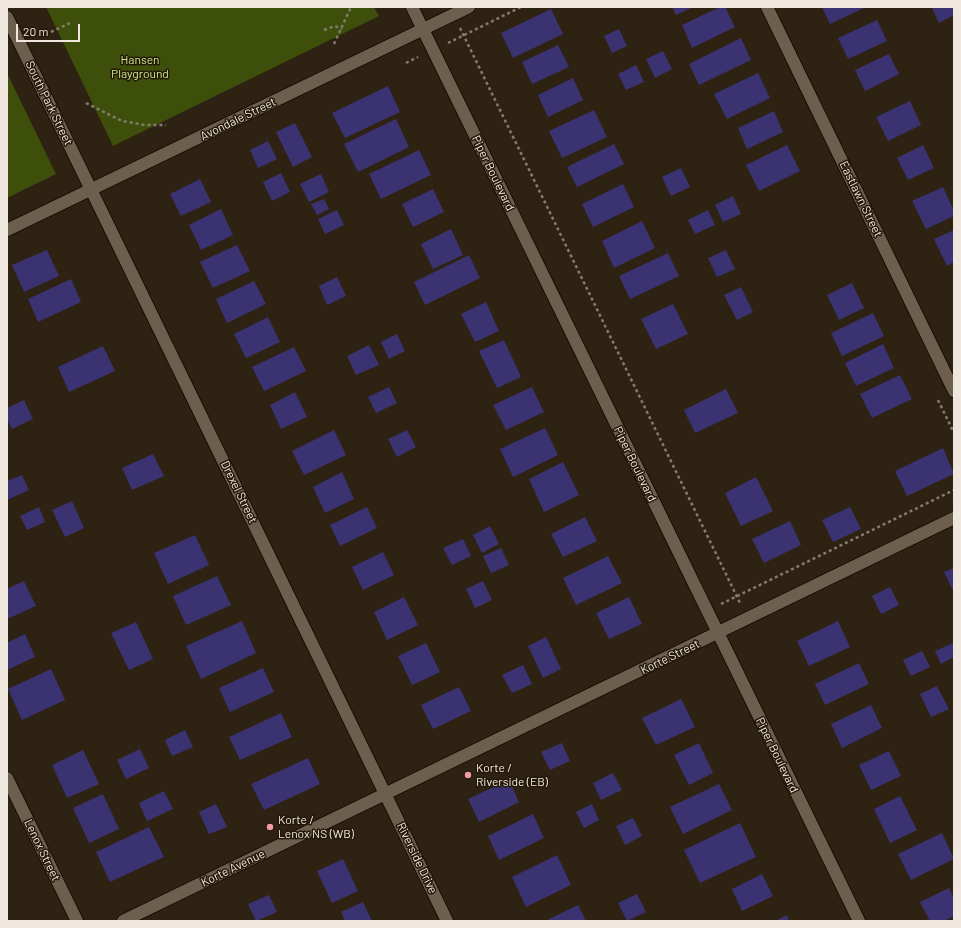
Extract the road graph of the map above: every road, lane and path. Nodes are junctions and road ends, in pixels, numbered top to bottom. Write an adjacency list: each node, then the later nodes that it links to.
1 (351, 7): 9 (path)
2 (412, 7): 10 (street, Piper Boulevard)
3 (468, 7): 6 (street, Avondale Street)
4 (521, 7): 13 (path)
5 (767, 7): 21 (street, Eastlawn Street)
6 (453, 14): 10 (street, Avondale Street); 13 (path)
7 (7, 17): 19 (street, South Park Street)
8 (70, 23): 12 (path)
9 (342, 28): 11 (path); 14 (path)
10 (423, 29): 15 (street, Piper Boulevard); 19 (street, Avondale Street)
11 (324, 30)
12 (51, 32)
13 (463, 35): 15 (path); 24 (path)
14 (334, 44)
15 (433, 50): 16 (path); 25 (street, Piper Boulevard)
16 (406, 63)
17 (86, 103): 18 (path)
18 (166, 125)
19 (91, 190): 20 (street, Avondale Street); 29 (street, Drexel Street)
20 (7, 230)
21 (954, 391)
22 (954, 490): 24 (path)
23 (954, 518): 26 (street, Korte Street)
24 (736, 596): 25 (path); 26 (path)
25 (706, 611): 27 (street, Piper Boulevard)
26 (748, 619): 27 (street, Korte Street)
27 (718, 634): 29 (street, Korte Street); 33 (street, Piper Boulevard)
28 (7, 778): 30 (street, Lenox Street)
29 (386, 794): 31 (street, Korte Avenue); 32 (street, Riverside Drive)
30 (77, 921)
31 (124, 921)
32 (447, 921)
33 (858, 921)

